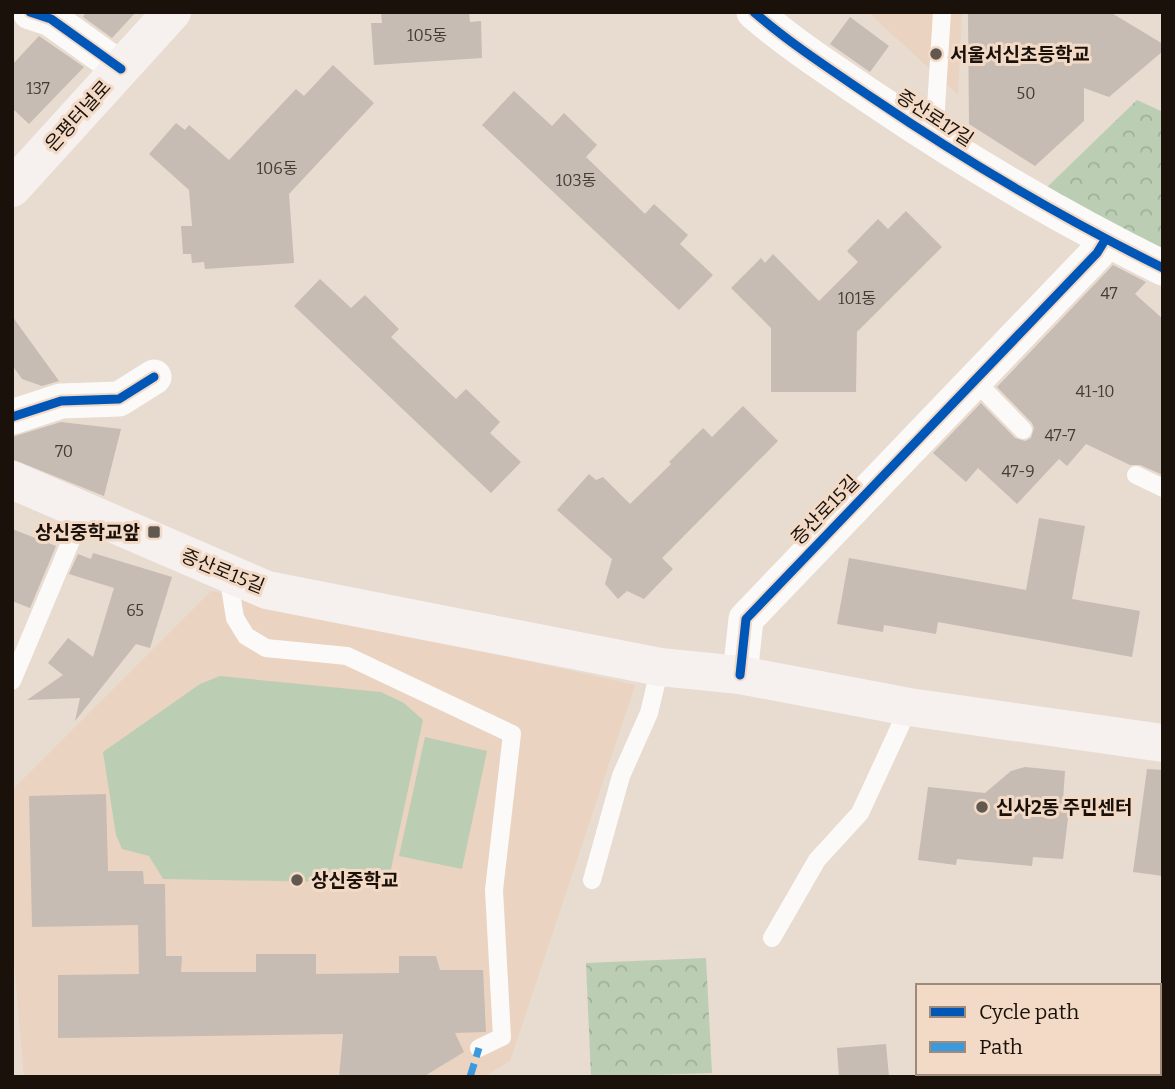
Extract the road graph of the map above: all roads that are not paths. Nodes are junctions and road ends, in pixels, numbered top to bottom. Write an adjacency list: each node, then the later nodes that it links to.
1 (30, 12): 5 (street)
2 (172, 12): 5 (main road, 은평터널로)
3 (754, 12): 6 (street, 증산로17길)
4 (942, 12): 6 (lane)
5 (121, 69): 7 (main road, 은평터널로)
6 (934, 140): 8 (street, 증산로17길)
7 (12, 188)
8 (1105, 240): 9 (street, 증산로17길); 11 (street)
9 (1163, 268)
10 (154, 377): 12 (street)
11 (968, 385): 13 (lane); 20 (street, 증산로15길)
12 (12, 417)
13 (1023, 430)
14 (1136, 474): 16 (lane)
15 (12, 480): 17 (main road, 증산로15길)
16 (1163, 488)
17 (83, 512): 18 (main road, 증산로15길); 21 (lane)
18 (228, 574): 19 (main road, 증산로15길); 26 (lane)
19 (660, 667): 20 (main road, 증산로15길); 24 (lane)
20 (740, 675): 22 (main road, 증산로15길)
21 (12, 681)
22 (909, 707): 23 (main road, 증산로15길); 25 (lane)
23 (1163, 743)
24 (592, 880)
25 (772, 938)
26 (480, 1048)

